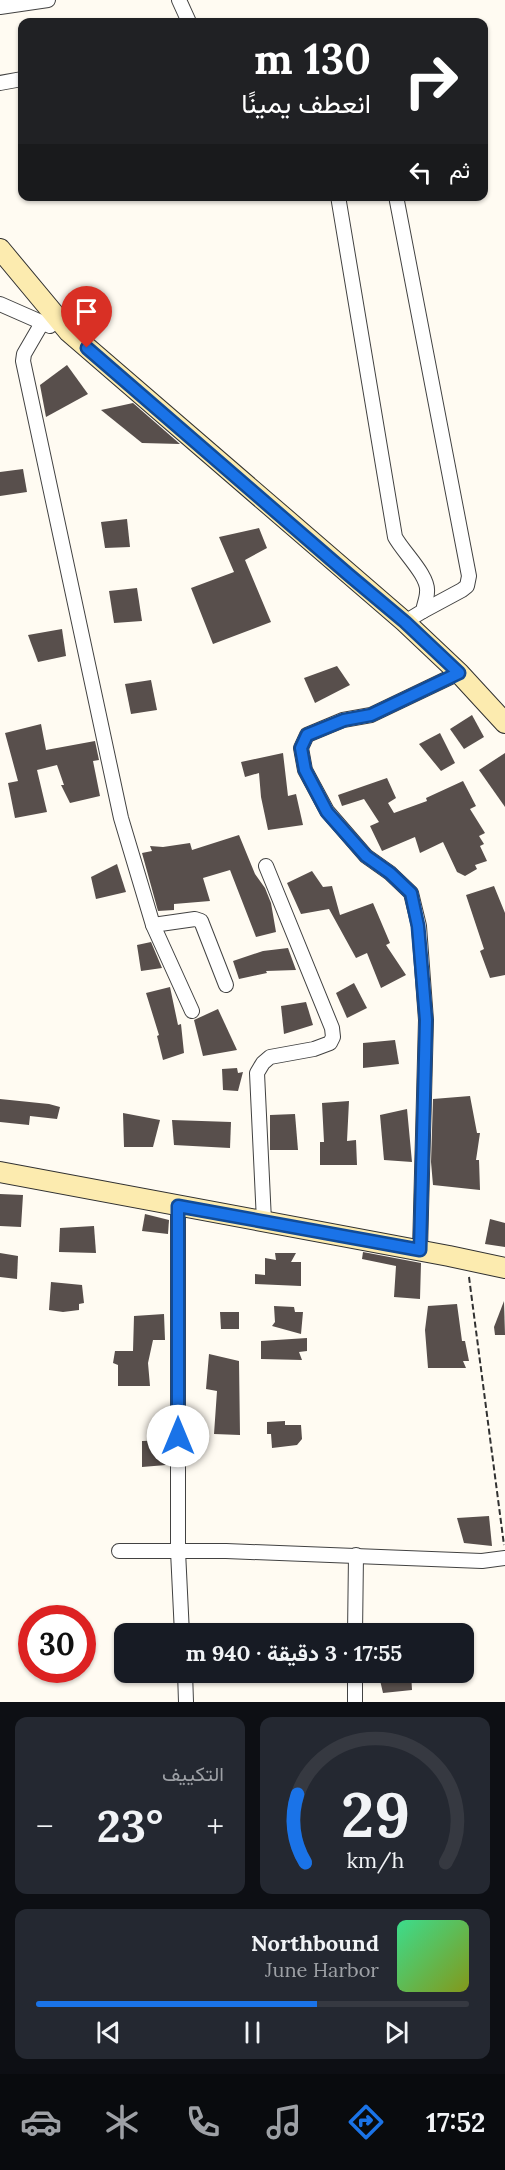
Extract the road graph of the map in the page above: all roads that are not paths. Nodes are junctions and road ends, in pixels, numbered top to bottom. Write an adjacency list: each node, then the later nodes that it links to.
1 (48, 0): 3 (street)
2 (179, 0): 4 (street)
3 (0, 7)
4 (187, 18)
5 (18, 80): 6 (street)
6 (0, 82)
7 (339, 201): 13 (street)
8 (397, 201): 13 (street)
9 (0, 249): 12 (street)
10 (0, 304): 11 (street)
11 (42, 323): 12 (street); 18 (street)
12 (69, 332): 14 (street)
13 (423, 611): 14 (street)
14 (405, 622): 15 (street)
15 (459, 673): 16 (street); 24 (street)
16 (505, 723)
17 (266, 866): 23 (street)
18 (153, 925): 19 (street); 20 (street)
19 (226, 985)
20 (192, 1011)
21 (0, 1172): 22 (street)
22 (178, 1206): 23 (street); 27 (street)
23 (264, 1221): 24 (street)
24 (420, 1250): 25 (street)
25 (505, 1268)
26 (119, 1551): 27 (street)
27 (178, 1551): 28 (street); 30 (street)
28 (356, 1555): 29 (street); 31 (street)
29 (505, 1558)
30 (181, 1623)
31 (355, 1623)
32 (185, 1683): 34 (street)
33 (355, 1683): 35 (street)
34 (186, 1702)
35 (355, 1702)

